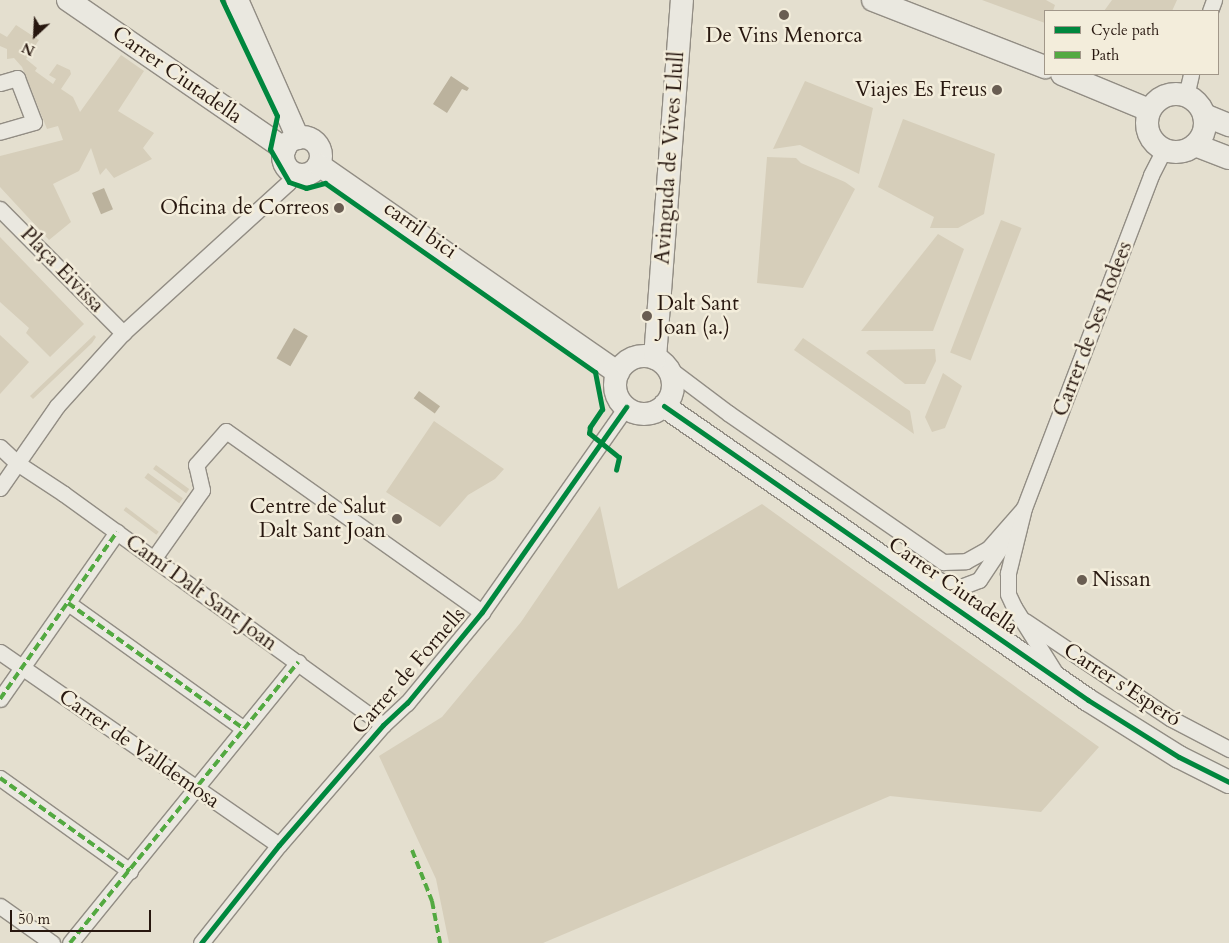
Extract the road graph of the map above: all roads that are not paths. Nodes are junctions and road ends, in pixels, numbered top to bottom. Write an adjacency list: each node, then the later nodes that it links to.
1 (68, 0): 15 (street, Carrer Ciutadella)
2 (238, 0): 15 (street)
3 (682, 0): 23 (street, Avinguda de Vives Llull)
4 (873, 0): 5 (street)
5 (908, 7): 6 (street)
6 (1044, 67)
7 (1064, 75): 11 (street)
8 (1191, 75): 10 (street)
9 (0, 83): 14 (street)
10 (1186, 96): 11 (street); 12 (street)
11 (1150, 110): 17 (street)
12 (1204, 115): 13 (street); 16 (street)
13 (1229, 125)
14 (0, 132)
15 (292, 143): 19 (street); 20 (street)
16 (1195, 145): 17 (street); 18 (street)
17 (1164, 150): 30 (street, Carrer de Ses Rodees)
18 (1229, 158)
19 (319, 165): 20 (street); 24 (street)
20 (294, 173): 22 (street)
21 (0, 209): 22 (street, Plaça Eivissa)
22 (123, 333): 28 (street)
23 (661, 362): 24 (street); 25 (street); 34 (street, Carrer Ciutadella)
24 (618, 373): 26 (street)
25 (664, 406): 26 (street); 32 (street, Carrer Ciutadella)
26 (626, 407): 36 (street, Carrer de Fornells)
27 (0, 448): 28 (street, Camí Dalt Sant Joan)
28 (17, 463): 29 (street); 31 (street, Camí Dalt Sant Joan)
29 (0, 488)
30 (1024, 508): 32 (street, Carrer de Ses Rodees); 34 (street, Carrer de Ses Rodees); 37 (street, Carrer de Ses Rodees)
31 (117, 532): 33 (street, Camí Dalt Sant Joan); 35 (street)
32 (858, 540): 41 (street, Carrer Ciutadella)
33 (154, 558): 36 (street); 39 (street, Camí Dalt Sant Joan)
34 (943, 562)
35 (68, 603): 40 (street); 44 (street)
36 (482, 612): 43 (street, Carrer de Fornells)
37 (1019, 616): 41 (street, Carrer de Ses Rodees); 45 (street, Carrer s'Esperó)
38 (0, 652): 40 (street, Carrer de Valldemosa)
39 (298, 662): 43 (street, Camí Dalt Sant Joan); 44 (street)
40 (23, 668): 42 (street); 48 (street, Carrer de Valldemosa)
41 (1062, 682): 47 (street, Carrer Ciutadella)
42 (0, 699)
43 (383, 725): 49 (street, Carrer de Fornells)
44 (244, 729): 48 (street)
45 (1229, 749)
46 (0, 778): 50 (street)
47 (1229, 782)
48 (196, 788): 49 (street, Carrer de Valldemosa); 50 (street)
49 (278, 845): 54 (street, Carrer de Fornells)
50 (130, 871): 53 (street)
51 (0, 906): 52 (street)
52 (52, 943)
53 (70, 943)
54 (201, 943)

